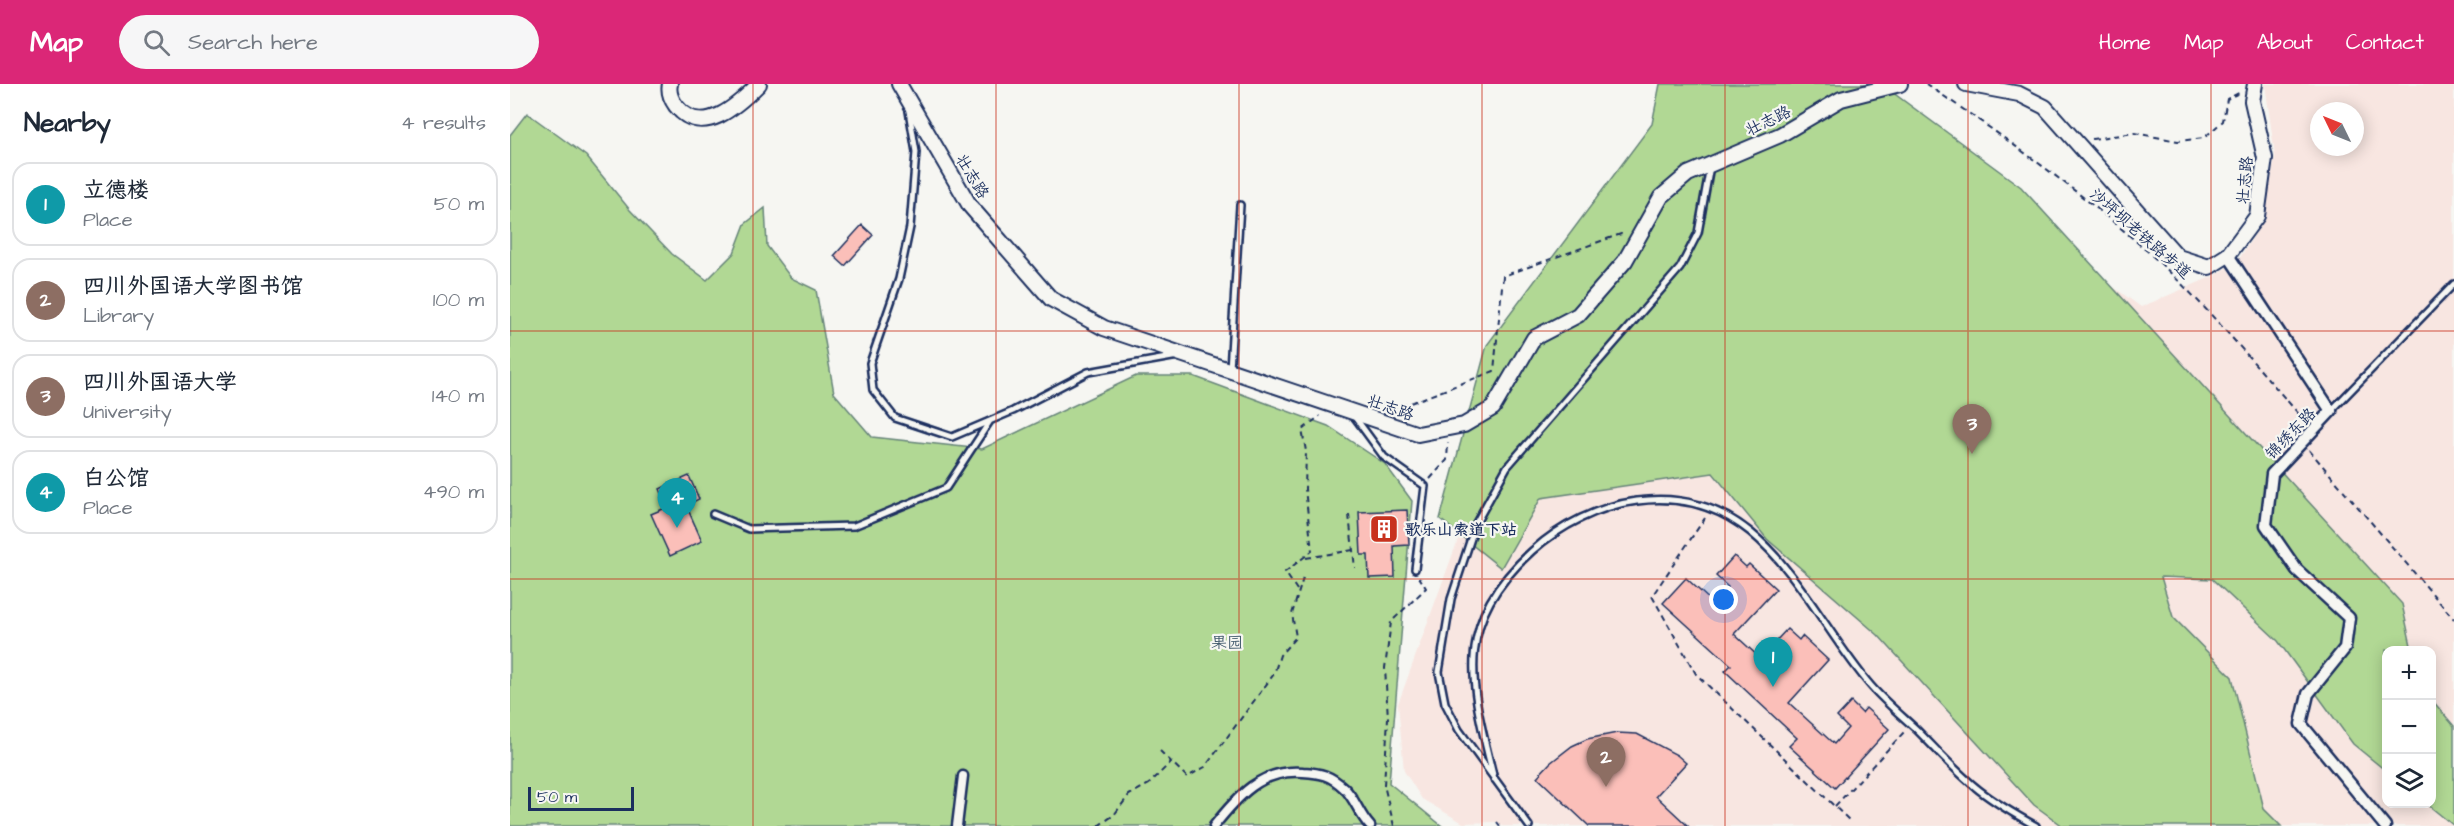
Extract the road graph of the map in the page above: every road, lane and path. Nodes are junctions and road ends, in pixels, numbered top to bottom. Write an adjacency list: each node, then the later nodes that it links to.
1 (670, 84): 2 (street)
2 (759, 84)
3 (1900, 84): 9 (street, 壮志路)
4 (1926, 84): 21 (path, 沙坪坝老铁路步道)
5 (1966, 84): 8 (street)
6 (2254, 84): 8 (path); 12 (street, 壮志路)
7 (903, 89): 14 (street, 壮志路); 20 (lane)
8 (2077, 141): 12 (street)
9 (1710, 165): 11 (street, 壮志路); 39 (lane)
10 (1240, 205): 15 (lane)
11 (1638, 238): 16 (path); 17 (street, 壮志路)
12 (2228, 255): 18 (street, 锦绣东路)
13 (2454, 284): 18 (lane)
14 (1185, 355): 15 (street, 壮志路); 20 (lane)
15 (1230, 370): 17 (street, 壮志路)
16 (1364, 401)
17 (1350, 411): 24 (lane)
18 (2331, 411): 21 (street, 锦绣东路)
19 (1318, 419): 29 (path)
20 (991, 420): 26 (lane)
21 (2313, 430): 22 (street, 锦绣东路)
22 (2302, 441): 34 (path); 51 (street, 锦绣东路)
23 (1448, 446): 24 (path)
24 (1425, 486): 31 (lane)
25 (1711, 508): 35 (lane); 39 (lane); 40 (path)
26 (713, 514)
27 (1349, 515): 28 (path)
28 (1353, 550): 29 (path); 30 (path)
29 (1303, 558): 33 (path)
30 (1355, 568)
31 (1415, 569): 47 (path)
32 (1303, 578): 33 (path)
33 (1298, 590): 37 (path)
34 (2454, 619)
35 (1911, 725): 40 (path); 50 (lane)
36 (1160, 751): 37 (path)
37 (1171, 762): 44 (path)
38 (963, 776): 43 (street)
39 (1494, 779): 49 (lane)
40 (1835, 806): 41 (path)
41 (1849, 820)
42 (1497, 822): 48 (path)
43 (957, 826)
44 (1098, 826)
45 (1214, 826): 46 (street)
46 (1370, 826)
47 (1394, 826)
48 (1500, 826)
49 (1529, 826)
50 (2036, 826)
51 (2385, 826)

